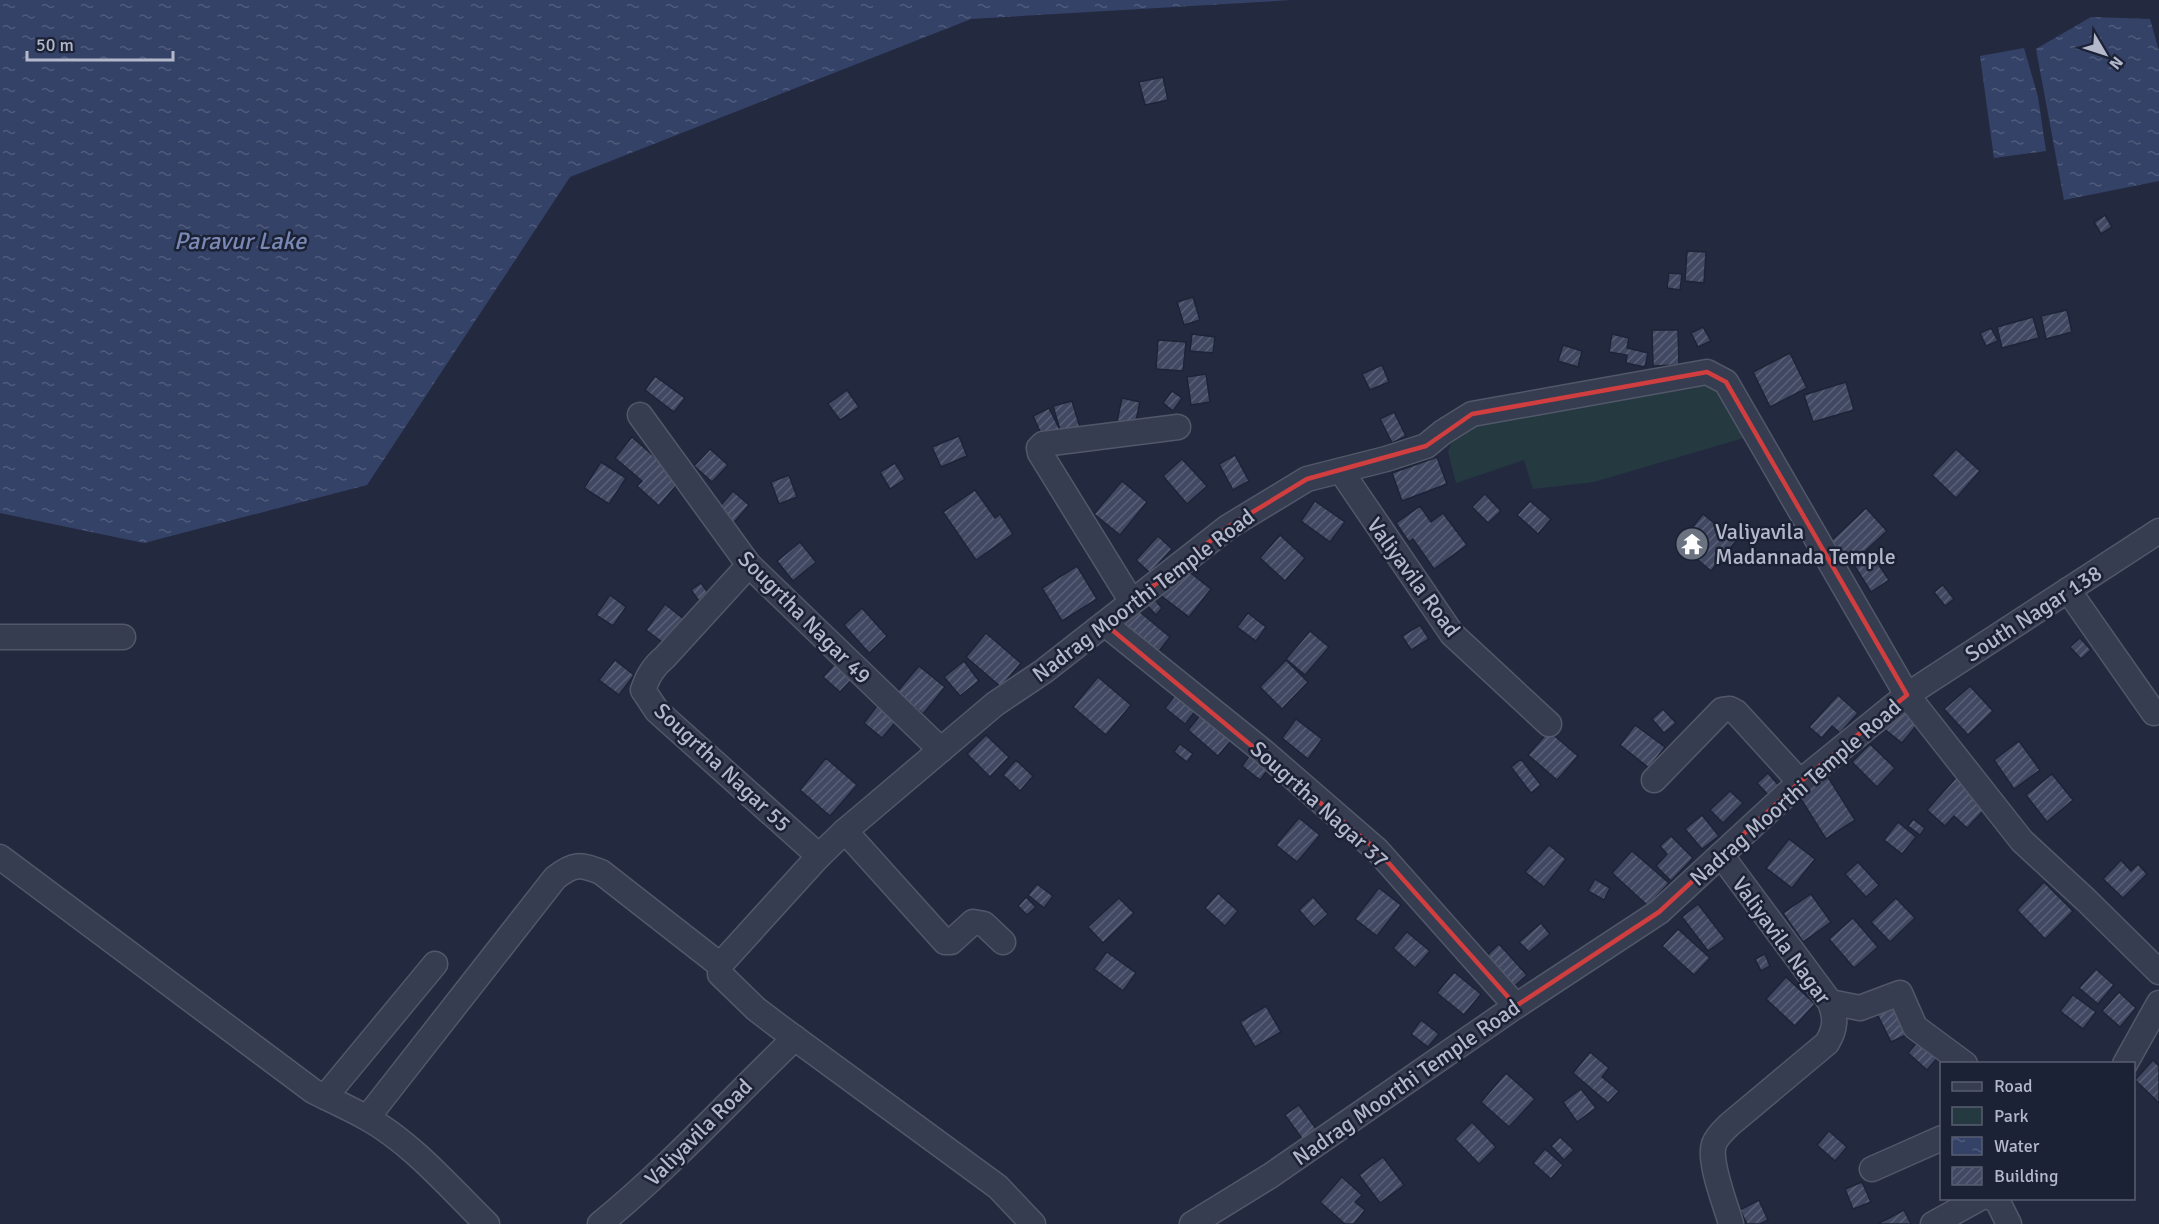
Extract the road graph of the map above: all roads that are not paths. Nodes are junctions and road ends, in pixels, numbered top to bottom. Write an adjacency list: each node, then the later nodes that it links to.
1 (640, 415): 5 (street, Sougrtha Nagar 49)
2 (1178, 427): 7 (street)
3 (1341, 471): 7 (street, Nadrag Moorthi Temple Road); 11 (street, Nadrag Moorthi Temple Road); 13 (street, Valiyavila Road)
4 (2159, 531): 6 (street, South Nagar 138)
5 (749, 565): 14 (street, Sougrtha Nagar 49); 19 (street, Sougrtha Nagar 55)
6 (2068, 590): 11 (street, South Nagar 138); 12 (street)
7 (1132, 602): 8 (street, Nadrag Moorthi Temple Road)
8 (1105, 624): 14 (street, Nadrag Moorthi Temple Road); 27 (street, Sougrtha Nagar 37)
9 (0, 636): 10 (street)
10 (123, 637)
11 (1907, 695): 16 (street, Nadrag Moorthi Temple Road); 24 (street)
12 (2154, 713)
13 (1549, 724)
14 (941, 750): 17 (street, Nadrag Moorthi Temple Road)
15 (1654, 780): 16 (street)
16 (1800, 782): 18 (street, Nadrag Moorthi Temple Road)
17 (845, 831): 19 (street, Nadrag Moorthi Temple Road); 21 (street)
18 (1721, 855): 25 (street, Valiyavila Nagar); 27 (street, Nadrag Moorthi Temple Road)
19 (819, 856): 23 (street, Nadrag Moorthi Temple Road)
20 (0, 857): 31 (street)
21 (1003, 942)
22 (435, 964): 31 (street)
23 (720, 965): 28 (street); 32 (street)
24 (2159, 972)
25 (1830, 1002): 29 (street); 41 (street, Valiyavila Nagar)
26 (2159, 1003): 30 (street)
27 (1516, 1006): 40 (street, Nadrag Moorthi Temple Road)
28 (795, 1038): 38 (street, Valiyavila Road); 39 (street)
29 (1962, 1062)
30 (2126, 1062)
31 (325, 1097): 32 (street)
32 (367, 1118): 37 (street)
33 (1940, 1138): 34 (street)
34 (1872, 1168)
35 (1976, 1200): 42 (street)
36 (1995, 1200): 43 (street)
37 (487, 1224)
38 (600, 1224)
39 (1033, 1224)
40 (1192, 1224)
41 (1731, 1224)
42 (1933, 1224)
43 (2009, 1224)

